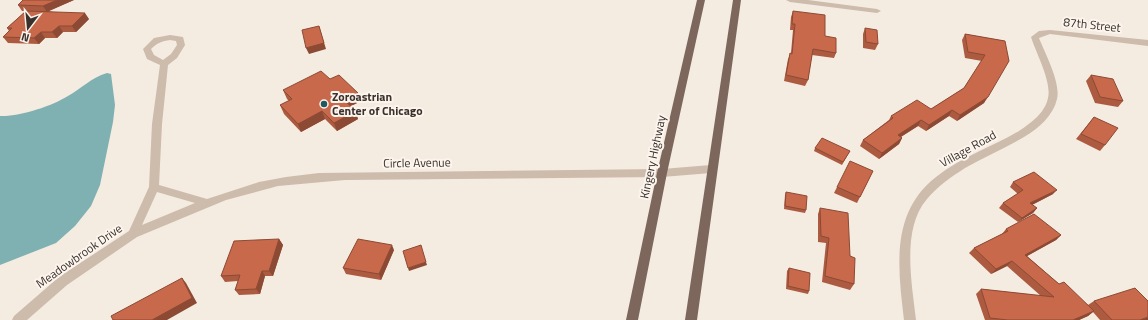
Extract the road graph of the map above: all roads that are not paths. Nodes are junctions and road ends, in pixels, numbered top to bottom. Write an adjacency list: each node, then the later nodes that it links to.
1 (701, 0): 9 (main road, Kingery Highway)
2 (737, 0): 8 (main road)
3 (790, 0): 4 (street)
4 (877, 11)
5 (1035, 37): 6 (street, 87th Street); 16 (street, Village Road)
6 (1148, 43)
7 (164, 64): 10 (street, Meadowbrook Drive)
8 (711, 169): 9 (street, Circle Avenue); 15 (main road)
9 (662, 173): 11 (street, Circle Avenue); 14 (main road, Kingery Highway)
10 (154, 187): 11 (street); 12 (street, Meadowbrook Drive)
11 (207, 203): 12 (street, Circle Avenue)
12 (133, 234): 13 (street, Meadowbrook Drive)
13 (18, 320)
14 (632, 320)
15 (691, 320)
16 (910, 320)

